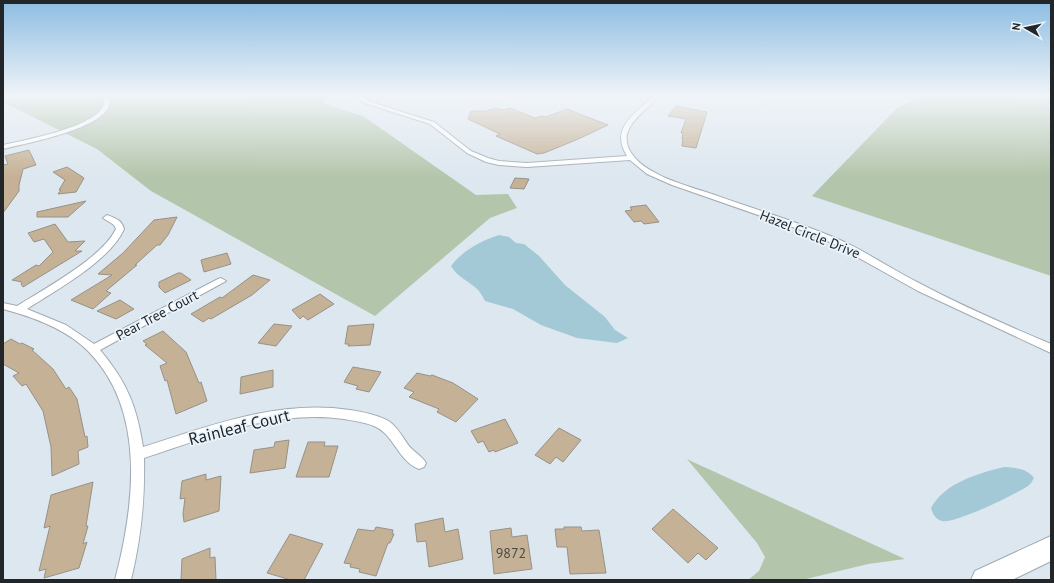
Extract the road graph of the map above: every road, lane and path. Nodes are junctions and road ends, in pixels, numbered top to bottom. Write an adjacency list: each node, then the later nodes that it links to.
1 (85, 122): 4 (street)
2 (430, 122): 5 (street)
3 (631, 122): 5 (street)
4 (3, 147)
5 (631, 158): 11 (street, Hazel Circle Drive)
6 (107, 218): 9 (street)
7 (222, 281): 10 (street, Pear Tree Court)
8 (3, 306): 9 (street)
9 (18, 310): 10 (street)
10 (93, 349): 12 (street)
11 (1051, 349)
12 (137, 455): 13 (street, Rainleaf Court); 15 (street)
13 (419, 463)
14 (1051, 548): 16 (main road)
15 (123, 580)
16 (984, 580)

